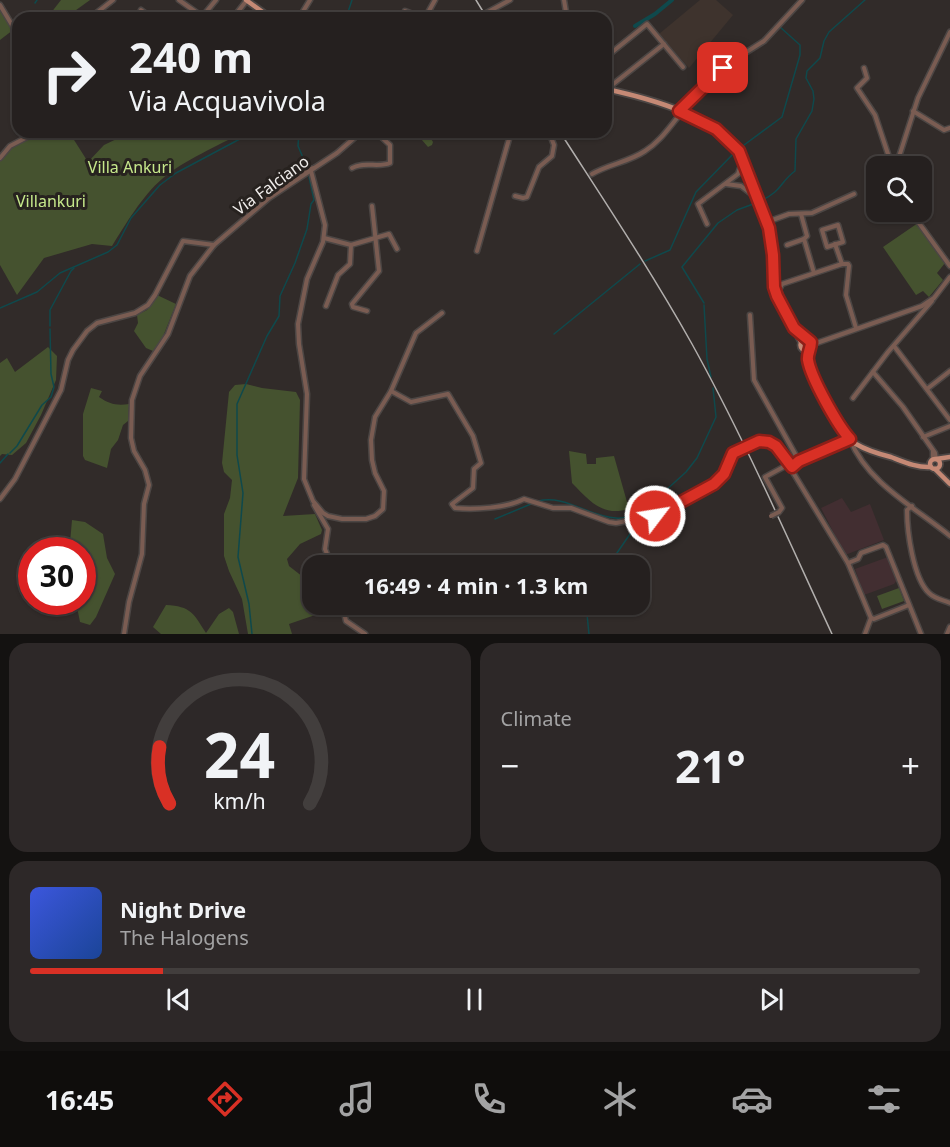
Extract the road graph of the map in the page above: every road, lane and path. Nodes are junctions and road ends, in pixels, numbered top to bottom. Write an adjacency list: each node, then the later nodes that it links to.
1 (113, 0): 9 (street)
2 (179, 0): 11 (street)
3 (216, 0): 12 (street)
4 (247, 0): 13 (street); 14 (main road)
5 (510, 0): 15 (street)
6 (802, 0): 25 (street)
7 (0, 5): 16 (street)
8 (141, 10): 10 (street)
9 (99, 12)
10 (144, 12)
11 (195, 12)
12 (206, 12)
13 (238, 12)
14 (263, 12)
15 (489, 12)
16 (12, 25)
17 (950, 32): 24 (street)
18 (664, 44): 19 (street); 20 (street); 22 (street)
19 (612, 52)
20 (683, 67)
21 (864, 68): 32 (street)
22 (612, 85)
23 (612, 90): 25 (main road)
24 (913, 111): 26 (street); 33 (street)
25 (680, 112): 35 (main road); 39 (street)
26 (950, 128)
27 (26, 138): 34 (street)
28 (353, 138): 36 (street, Via Falciano)
29 (382, 138): 37 (street)
30 (509, 138): 61 (street)
31 (551, 138): 46 (street)
32 (890, 156)
33 (897, 156)
34 (0, 158)
35 (743, 159): 40 (street); 41 (main road)
36 (317, 167): 38 (street, Via Falciano); 44 (street)
37 (352, 168)
38 (311, 171): 44 (street, Via Falciano); 53 (street)
39 (592, 174)
40 (738, 174): 41 (street); 42 (street)
41 (749, 175): 43 (street); 47 (main road)
42 (724, 184): 43 (street); 52 (street)
43 (738, 185): 47 (street)
44 (283, 189): 58 (street, Via Falciano)
45 (854, 194): 49 (street)
46 (514, 196)
47 (759, 200): 50 (main road)
48 (372, 206): 54 (street)
49 (801, 214): 50 (street); 55 (street)
50 (767, 222): 73 (main road)
51 (918, 222): 63 (street)
52 (707, 224)
53 (324, 238): 59 (street); 92 (street)
54 (375, 238): 59 (street); 60 (street); 69 (street)
55 (804, 239): 56 (street); 64 (street)
56 (787, 244)
57 (835, 244): 57 (street); 62 (street)
58 (214, 245): 91 (street); 103 (street, Via Falciano)
59 (351, 245): 67 (street)
60 (396, 249)
61 (477, 251)
62 (842, 264): 64 (street); 74 (street)
63 (950, 266)
64 (814, 273): 73 (street)
65 (950, 277): 66 (street)
66 (934, 298): 68 (street); 72 (street)
67 (326, 306)
68 (915, 309): 72 (street); 74 (street)
69 (367, 311)
70 (442, 313): 80 (street)
71 (750, 315): 87 (street)
72 (921, 316): 76 (street)
73 (787, 317): 75 (main road)
74 (856, 328): 75 (street)
75 (807, 344): 85 (main road)
76 (894, 346): 78 (street); 79 (street)
77 (950, 371): 79 (street)
78 (873, 372): 81 (street); 84 (street)
79 (927, 389): 82 (street)
80 (391, 391): 89 (street); 92 (street)
81 (853, 398)
82 (950, 420)
83 (950, 426): 84 (street)
84 (923, 437): 88 (street)
85 (850, 439): 87 (street); 88 (main road); 93 (street)
86 (949, 457): 88 (main road)
87 (799, 461): 89 (street)
88 (935, 464): 90 (main road)
89 (790, 465): 94 (street, bridge); 97 (street)
90 (950, 483)
91 (0, 499)
92 (313, 501): 96 (street)
93 (912, 506): 95 (street); 98 (street)
94 (771, 516)
95 (950, 536)
96 (327, 555)
97 (848, 563): 99 (street); 101 (street)
98 (950, 603)
99 (909, 605): 101 (street); 106 (street)
100 (345, 615): 104 (street)
101 (871, 618): 105 (street)
102 (950, 627): 107 (street)
103 (124, 634)
104 (365, 634)
105 (865, 634)
106 (921, 634)
107 (947, 634)

